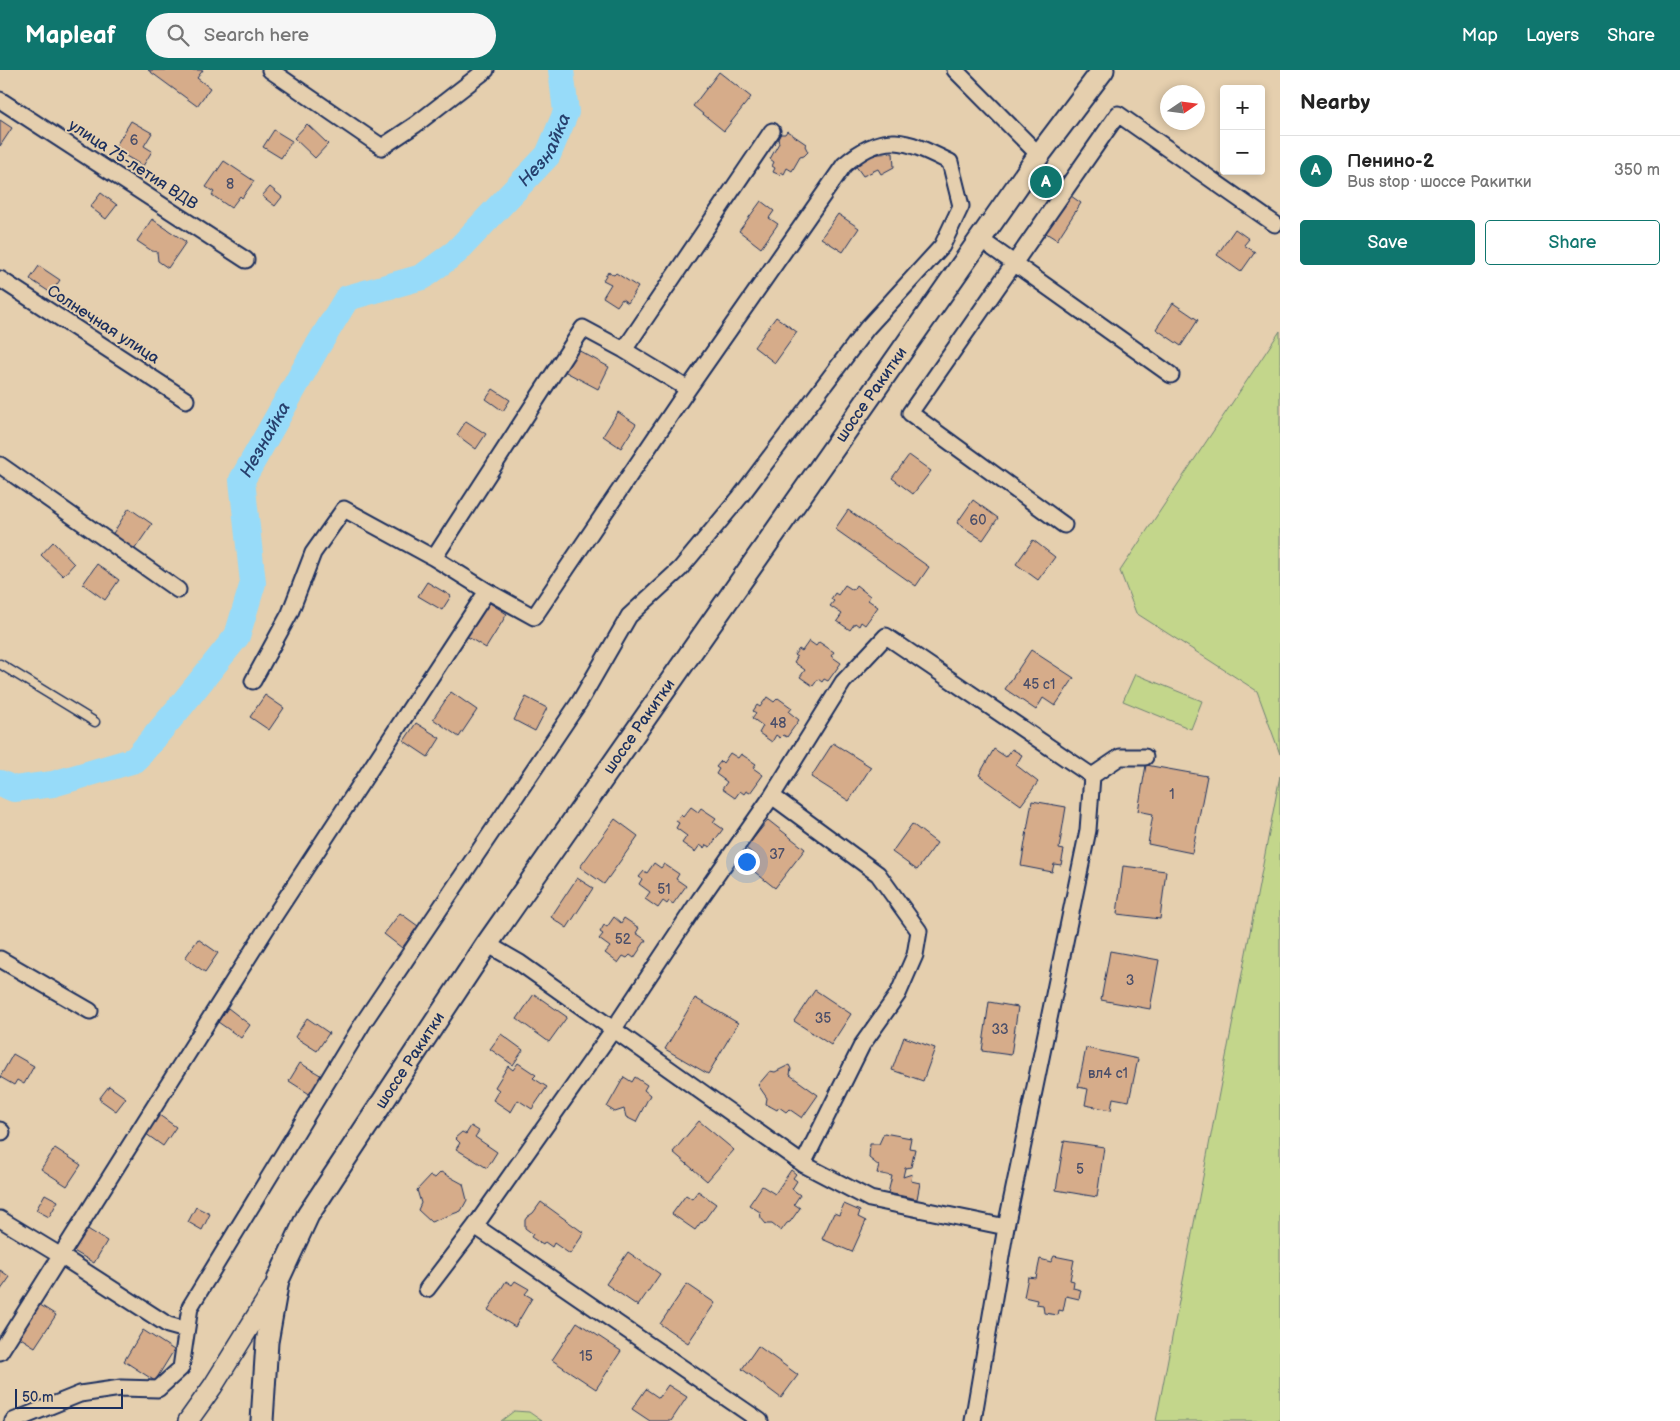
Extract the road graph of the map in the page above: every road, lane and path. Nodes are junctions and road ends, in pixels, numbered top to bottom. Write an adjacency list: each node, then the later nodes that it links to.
1 (270, 70): 2 (street)
2 (486, 70)
3 (955, 70): 7 (street)
4 (1103, 70): 7 (main road, шоссе Ракитки)
5 (0, 100): 10 (street, улица 75-летия ВДВ)
6 (772, 131): 13 (street)
7 (1039, 155): 9 (main road, шоссе Ракитки)
8 (1275, 224): 11 (street)
9 (980, 239): 11 (street); 28 (main road, шоссе Ракитки)
10 (246, 260)
11 (1014, 263): 14 (street); 18 (street)
12 (0, 279): 16 (street, Солнечная улица)
13 (624, 350): 15 (street); 19 (street)
14 (1171, 375)
15 (688, 389): 21 (street); 39 (street)
16 (186, 400)
17 (0, 466): 20 (street)
18 (1064, 525)
19 (434, 558): 21 (street); 23 (street)
20 (178, 590)
21 (486, 591): 36 (street)
22 (0, 664): 24 (lane)
23 (253, 681)
24 (95, 722)
25 (1145, 757): 26 (street)
26 (1092, 776): 27 (street); 35 (street)
27 (772, 796): 31 (street); 32 (street)
28 (487, 944): 31 (street); 37 (main road, шоссе Ракитки)
29 (0, 959): 30 (street)
30 (90, 1011)
31 (613, 1030): 32 (street); 34 (street)
32 (803, 1164): 35 (street)
33 (0, 1219): 36 (street)
34 (475, 1226): 38 (street); 44 (street)
35 (1006, 1227): 45 (street)
36 (61, 1256): 39 (street); 40 (street)
37 (278, 1280): 42 (street); 43 (main road, шоссе Ракитки)
38 (428, 1290)
39 (186, 1330): 41 (street)
40 (0, 1352)
41 (12, 1421)
42 (188, 1421)
43 (262, 1421)
44 (760, 1421)
45 (973, 1421)

